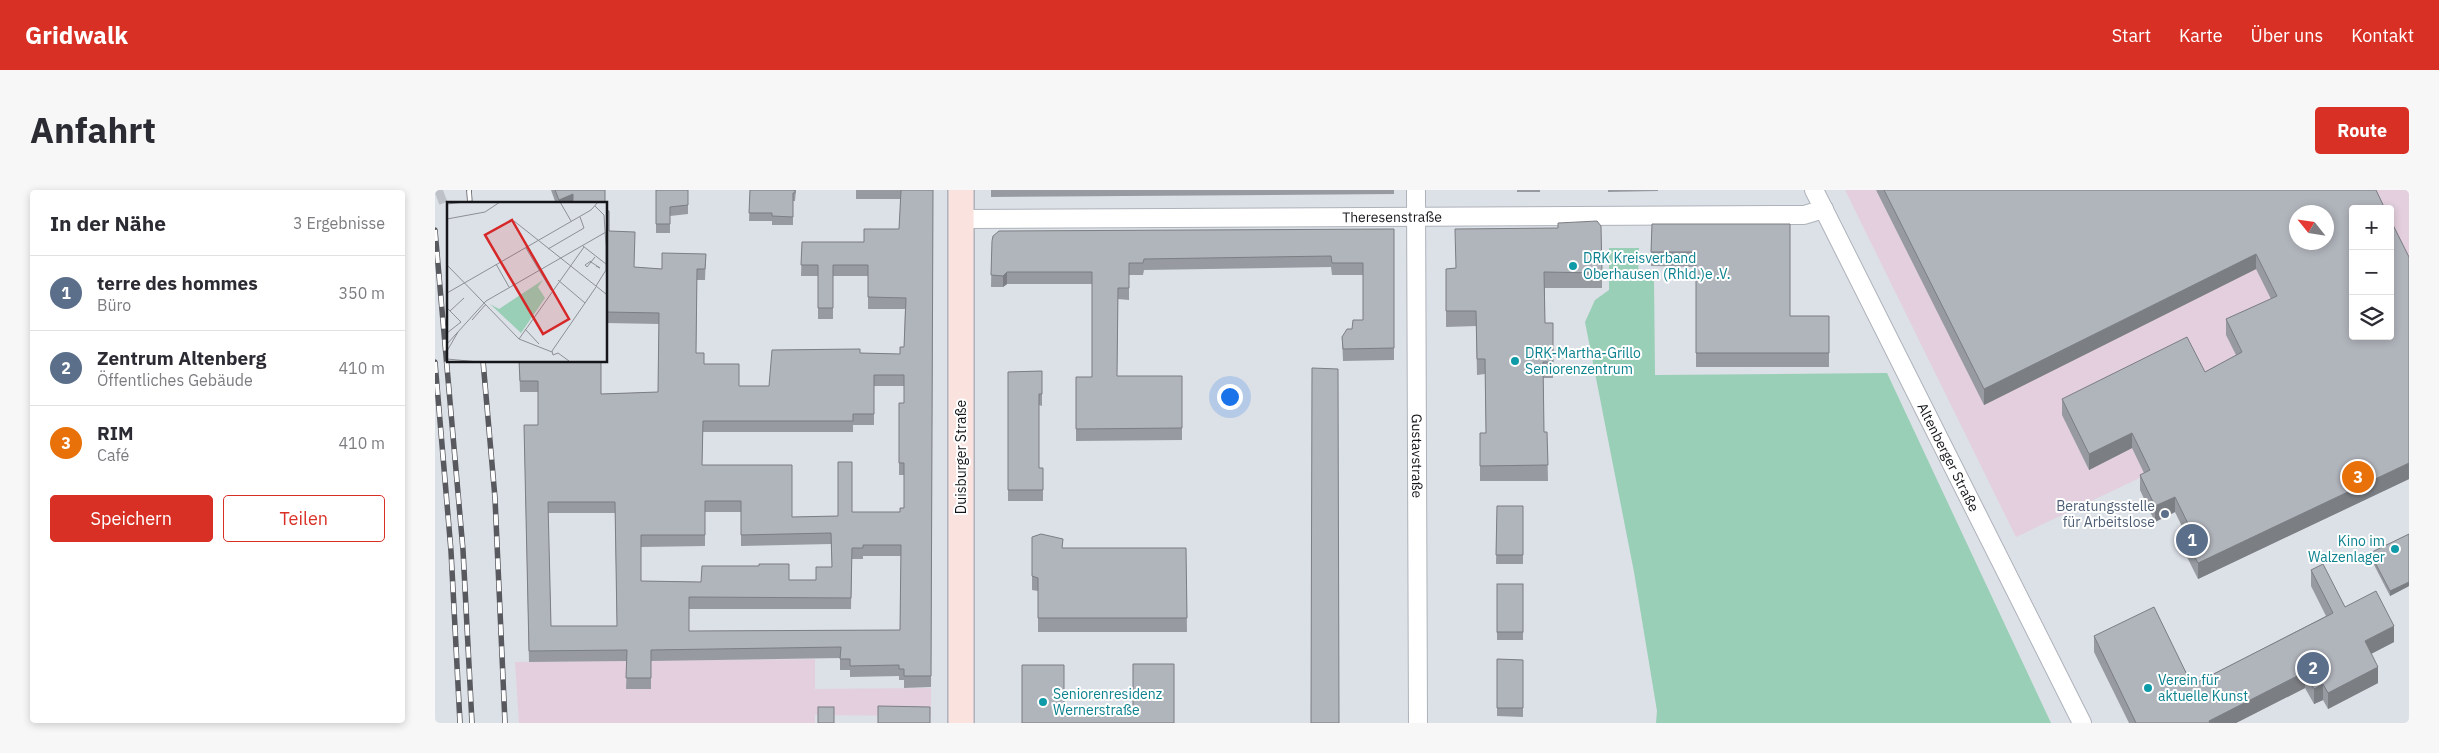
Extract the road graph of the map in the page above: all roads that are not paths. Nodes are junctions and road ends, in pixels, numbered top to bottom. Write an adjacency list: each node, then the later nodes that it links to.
1 (961, 190): 6 (main road, Duisburger Straße)
2 (1416, 190): 5 (street, Gustavstraße)
3 (1814, 190): 4 (street, Altenberger Straße)
4 (1824, 209): 5 (street, Theresenstraße); 9 (street, Altenberger Straße)
5 (1416, 218): 6 (street, Theresenstraße); 8 (street, Gustavstraße)
6 (961, 219): 7 (main road, Duisburger Straße)
7 (961, 723)
8 (1418, 723)
9 (2081, 723)

